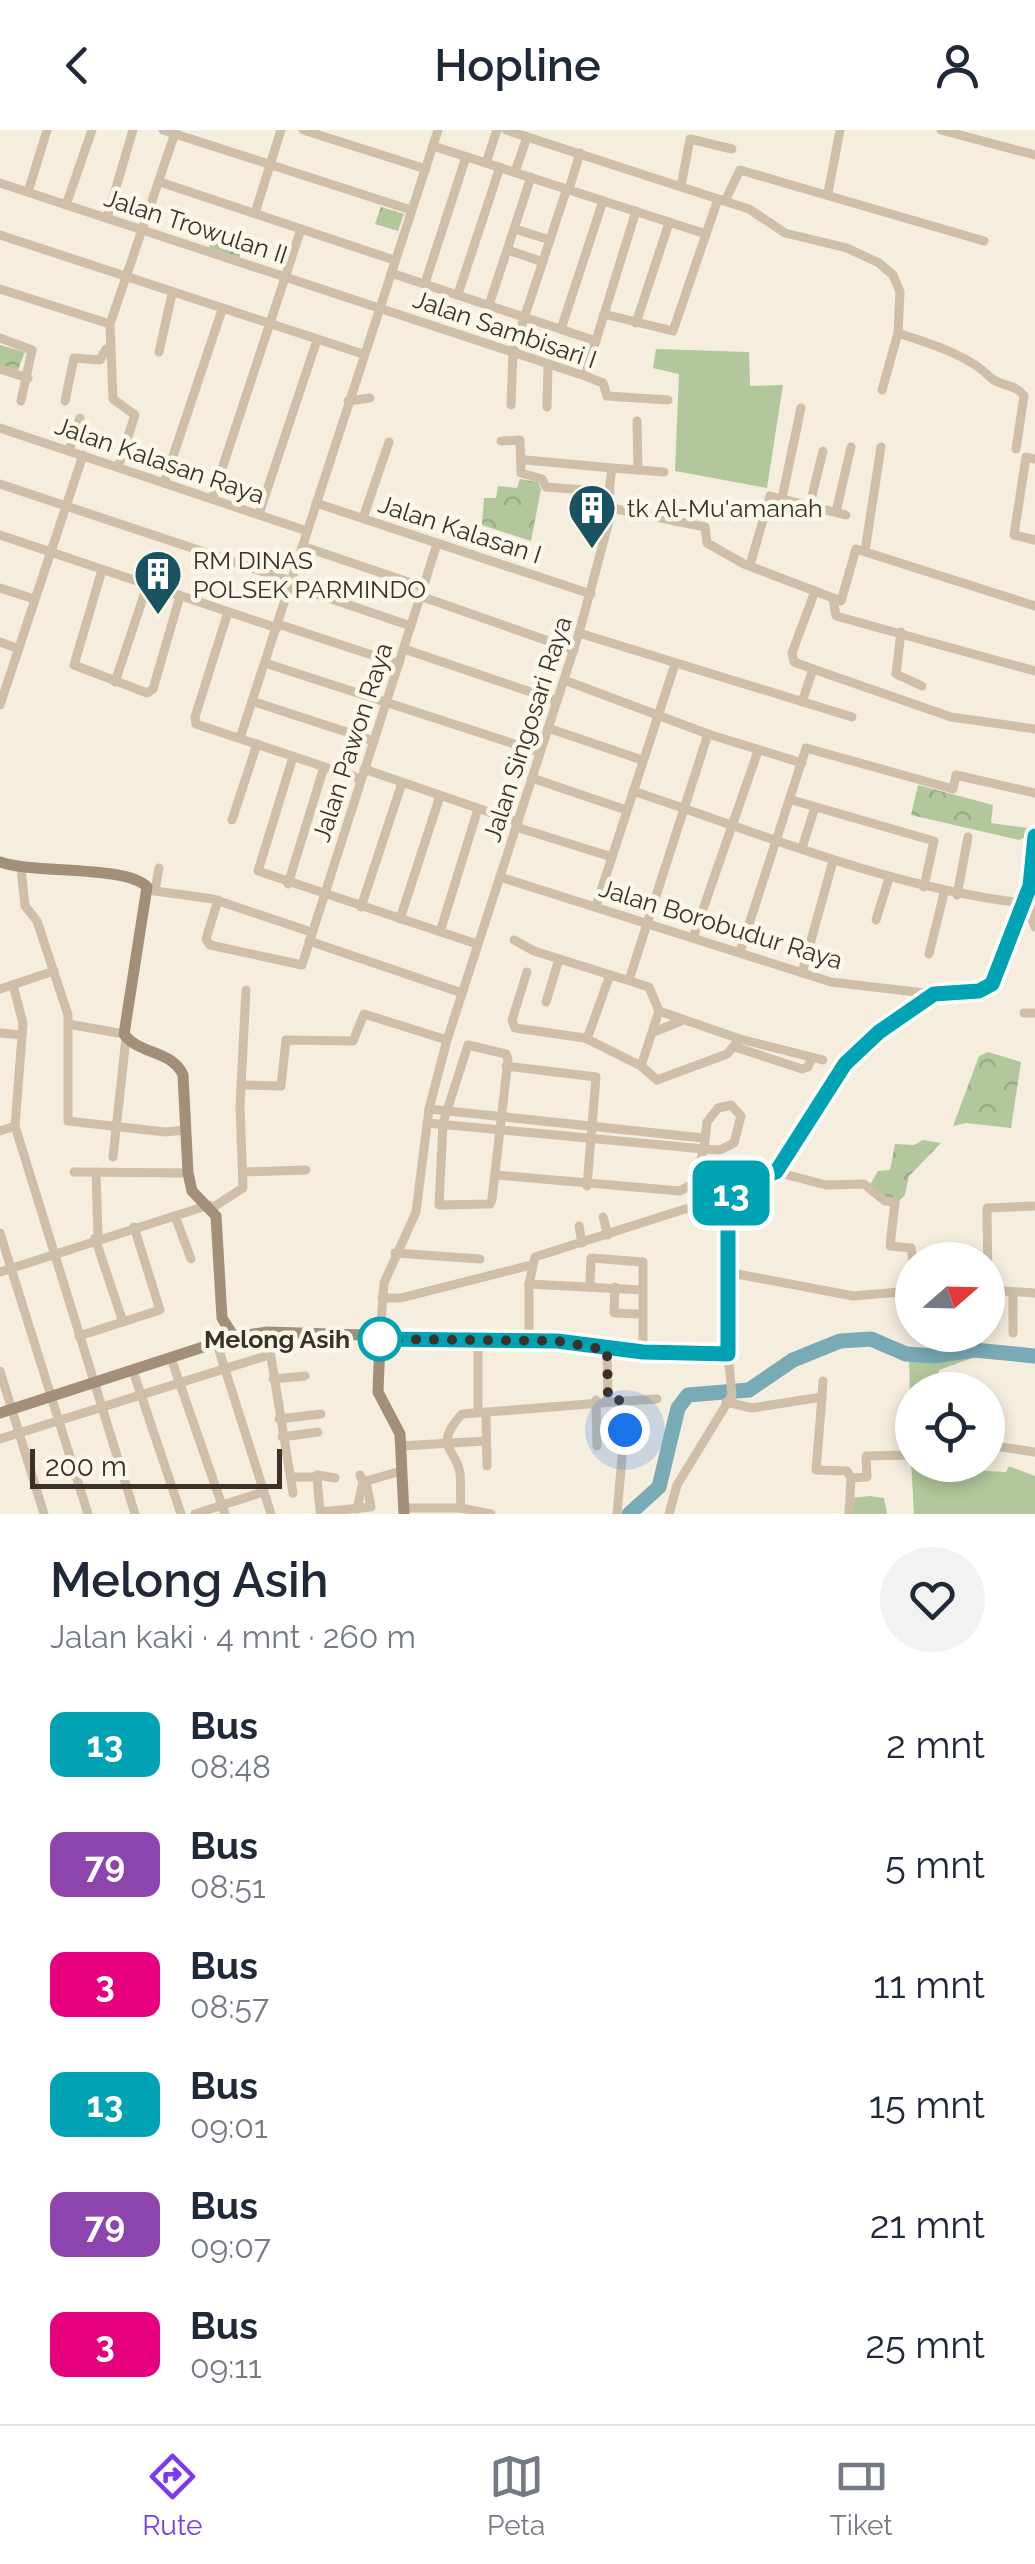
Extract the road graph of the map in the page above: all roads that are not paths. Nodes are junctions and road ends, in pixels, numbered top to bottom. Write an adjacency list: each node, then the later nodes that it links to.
1 (92, 130): 33 (street)
2 (134, 130): 37 (street)
3 (163, 130): 12 (street)
4 (281, 130): 20 (street)
5 (304, 130): 22 (street)
6 (438, 130): 14 (street)
7 (497, 130): 19 (street)
8 (506, 130): 13 (street)
9 (840, 130): 30 (street)
10 (941, 130): 17 (street)
11 (44, 131): 29 (street)
12 (176, 132): 20 (street); 25 (street)
13 (527, 136): 16 (street); 23 (street)
14 (433, 146): 18 (street); 22 (street)
15 (732, 149): 27 (street)
16 (580, 154): 27 (street); 28 (street)
17 (1035, 156)
18 (466, 157): 19 (street); 52 (street)
19 (486, 163): 21 (street)
20 (270, 164): 34 (street); 36 (street)
21 (500, 168): 23 (street); 55 (street)
22 (426, 169): 34 (street)
23 (516, 172): 24 (street)
24 (532, 177): 28 (street); 39 (street)
25 (160, 182): 36 (street); 41 (street)
26 (0, 183): 29 (street, Jalan Trowulan II)
27 (682, 186): 31 (street)
28 (568, 188): 32 (street); 44 (street)
29 (28, 192): 33 (street, Jalan Trowulan II)
30 (828, 193): 31 (street); 45 (street)
31 (721, 200): 43 (street); 65 (street)
32 (603, 201): 35 (street); 64 (street)
33 (66, 205): 37 (street, Jalan Trowulan II)
34 (411, 210): 47 (street)
35 (636, 211): 38 (street); 59 (street)
36 (254, 213): 40 (street)
37 (107, 218): 41 (street, Jalan Trowulan II)
38 (669, 223): 43 (street); 61 (street)
39 (515, 228): 44 (street); 46 (street)
40 (301, 229): 47 (street); 50 (street)
41 (144, 230): 50 (street, Jalan Trowulan II); 51 (street)
42 (0, 234): 51 (street)
43 (706, 234): 61 (street)
44 (550, 240): 48 (street)
45 (984, 241)
46 (508, 250): 48 (street); 56 (street)
47 (394, 260): 49 (street)
48 (544, 262): 60 (street)
49 (392, 273): 52 (street); 57 (street)
50 (284, 276): 57 (street, Jalan Trowulan II); 62 (street)
51 (126, 277): 54 (street); 63 (street)
52 (425, 284): 55 (street)
53 (0, 289): 63 (street)
54 (172, 294): 58 (street); 69 (street)
55 (458, 294): 56 (street)
56 (489, 305): 60 (street)
57 (379, 308): 70 (street, Jalan Sambisari I); 71 (street)
58 (222, 310): 62 (street); 104 (street)
59 (604, 314): 61 (street); 68 (street)
60 (526, 317): 64 (street); 70 (street)
61 (636, 323)
62 (268, 324): 67 (street); 108 (street)
63 (110, 328): 82 (street); 100 (street)
64 (561, 329): 68 (street)
65 (898, 333): 76 (street); 77 (street)
66 (0, 338): 75 (street)
67 (317, 340): 71 (street); 113 (street)
68 (596, 340): 74 (street)
69 (159, 352)
70 (513, 352): 72 (street, Jalan Sambisari I); 84 (street)
71 (363, 354): 83 (street)
72 (548, 364): 74 (street, Jalan Sambisari I); 85 (street)
73 (0, 369): 75 (street)
74 (584, 376): 81 (street, Jalan Sambisari I)
75 (28, 378): 80 (street)
76 (882, 390)
77 (1024, 396): 79 (street); 95 (street)
78 (370, 398): 83 (street)
79 (1035, 398)
80 (21, 400)
81 (668, 400)
82 (65, 401)
83 (348, 401): 109 (street)
84 (511, 405)
85 (547, 407)
86 (800, 408): 107 (street)
87 (80, 418): 94 (street)
88 (637, 421): 102 (street)
89 (0, 428): 94 (street, Jalan Kalasan Raya)
90 (500, 441): 106 (street)
91 (389, 442): 114 (street)
92 (851, 447): 110 (street)
93 (881, 447): 120 (street)
94 (69, 450): 97 (street, Jalan Kalasan Raya)
95 (1016, 450)
96 (822, 451): 110 (street)
97 (82, 455): 100 (street, Jalan Kalasan Raya); 111 (street)
98 (1035, 459): 117 (street)
99 (526, 460): 101 (street)
100 (118, 467): 104 (street, Jalan Kalasan Raya)
101 (612, 468): 102 (street); 106 (street, Jalan Singosari Raya)
102 (638, 470): 103 (street)
103 (664, 472)
104 (164, 483): 108 (street, Jalan Kalasan Raya)
105 (0, 484): 111 (street)
106 (610, 492): 112 (street, Jalan Singosari Raya)
107 (782, 498): 110 (street); 122 (street)
108 (212, 499): 113 (street, Jalan Kalasan Raya)
109 (316, 503): 114 (street, Jalan Kalasan I); 115 (street)
110 (810, 504)
111 (65, 506): 121 (street); 124 (street)
112 (611, 508): 122 (street); 129 (street, Jalan Singosari Raya)
113 (259, 514): 115 (street, Jalan Kalasan Raya)
114 (363, 518): 118 (street, Jalan Kalasan I)
115 (307, 531): 119 (street)
116 (0, 536): 121 (street)
117 (1035, 540)
118 (437, 544): 128 (street, Jalan Pawon Raya); 129 (street, Jalan Kalasan I)
119 (302, 546): 124 (street); 128 (street)
120 (864, 551): 132 (street); 133 (street)
121 (50, 552): 123 (street); 131 (street)
122 (750, 565): 127 (street)
123 (102, 570): 125 (street); 149 (street)
124 (290, 583): 135 (street); 136 (street)
125 (147, 586): 130 (street); 149 (street)
126 (0, 588): 131 (street)
127 (815, 591): 132 (street); 146 (street)
128 (421, 592): 136 (street, Jalan Pawon Raya); 142 (street)
129 (591, 594): 137 (street, Jalan Singosari Raya)
130 (180, 596): 134 (street); 149 (street)
131 (34, 599): 140 (street)
132 (833, 599): 138 (street)
133 (1035, 606)
134 (228, 612): 135 (street); 161 (street)
135 (277, 626): 143 (street); 144 (street)
136 (411, 626): 141 (street, Jalan Pawon Raya)
137 (580, 632): 142 (street, Jalan Singosari Raya); 145 (street)
138 (901, 632): 147 (street); 150 (street)
139 (0, 642): 140 (street)
140 (18, 648): 151 (street)
141 (404, 649): 144 (street, Jalan Pawon Raya); 152 (street)
142 (574, 650): 148 (street, Jalan Singosari Raya)
143 (265, 663): 153 (street); 154 (street)
144 (400, 664): 154 (street, Jalan Pawon Raya)
145 (675, 664): 155 (street); 156 (street)
146 (813, 669): 155 (street); 159 (street)
147 (1035, 670)
148 (564, 680): 152 (street, Jalan Singosari Raya); 156 (street)
149 (116, 682)
150 (922, 686)
151 (0, 701)
152 (557, 701): 158 (street, Jalan Singosari Raya)
153 (252, 702): 161 (street); 162 (street)
154 (387, 702): 162 (street, Jalan Pawon Raya); 165 (street)
155 (802, 702): 157 (street)
156 (659, 716): 160 (street); 167 (street)
157 (852, 717)
158 (548, 728): 165 (street, Jalan Singosari Raya); 167 (street)
159 (1035, 729)
160 (708, 734): 164 (street); 179 (street)
161 (240, 738): 163 (street)
162 (374, 742): 170 (street, Jalan Pawon Raya)
163 (257, 744): 166 (street); 181 (street)
164 (758, 751): 168 (street); 182 (street)
165 (540, 752): 171 (street, Jalan Singosari Raya)
166 (293, 757): 169 (street); 195 (street)
167 (642, 760): 173 (street)
168 (802, 762): 174 (street); 176 (street)
169 (324, 767): 170 (street); 195 (street)
170 (363, 774): 172 (street); 199 (street, Jalan Pawon Raya)
171 (532, 778): 180 (street); 183 (street, Jalan Singosari Raya)
172 (402, 783): 175 (street); 203 (street)
173 (633, 792): 179 (street); 180 (street)
174 (1035, 793)
175 (440, 796): 178 (street); 205 (street)
176 (792, 800): 177 (street); 185 (street)
177 (816, 807): 187 (street); 196 (street)
178 (478, 809): 183 (street); 209 (street)
179 (685, 809): 182 (street); 207 (street)
180 (626, 810): 188 (street)
181 (232, 820)
182 (730, 823): 185 (street); 211 (street)
183 (517, 825): 188 (street); 193 (street, Jalan Singosari Raya)
184 (1035, 836): 201 (main road)
185 (778, 838): 187 (street); 214 (street)
186 (968, 838): 200 (street)
187 (802, 848): 189 (street)
188 (612, 857): 204 (street)
189 (834, 861): 194 (street); 219 (street)
190 (0, 862): 191 (main road)
191 (21, 868): 197 (main road); 217 (street)
192 (159, 868): 197 (street)
193 (500, 877): 204 (street, Jalan Borobudur Raya); 213 (street, Jalan Singosari Raya)
194 (889, 878): 196 (street); 206 (street)
195 (288, 884): 199 (street)
196 (924, 888): 198 (street)
197 (152, 890): 202 (street); 234 (main road)
198 (944, 892): 200 (street); 215 (street)
199 (323, 894): 203 (street); 210 (street, Jalan Pawon Raya)
200 (957, 895): 201 (street)
201 (1029, 898): 208 (street); 226 (main road)
202 (218, 900): 210 (street); 210 (street)
203 (361, 906): 205 (street)
204 (596, 906): 207 (street, Jalan Borobudur Raya)
205 (400, 919): 209 (street)
206 (876, 920)
207 (646, 922): 211 (street, Jalan Borobudur Raya); 221 (street)
208 (1035, 927)
209 (440, 932): 213 (street)
210 (310, 936): 225 (street)
211 (692, 938): 214 (street, Jalan Borobudur Raya)
212 (514, 940): 216 (street)
213 (477, 944): 225 (street, Jalan Singosari Raya)
214 (740, 952): 219 (street, Jalan Borobudur Raya)
215 (929, 954)
216 (559, 959): 220 (street); 227 (street)
217 (54, 970): 222 (street); 230 (street)
218 (527, 972): 235 (street)
219 (802, 972): 226 (street, Jalan Borobudur Raya)
220 (610, 974): 221 (street); 235 (street)
221 (626, 979): 228 (street)
222 (13, 985): 223 (street); 233 (street)
223 (0, 989)
224 (246, 990): 242 (street)
225 (462, 993): 236 (street, Jalan Singosari Raya)
226 (934, 994): 259 (main road)
227 (546, 1002)
228 (659, 1011): 229 (street); 231 (street)
229 (681, 1021): 231 (street); 237 (street)
230 (68, 1024): 234 (street); 249 (street)
231 (654, 1032): 241 (street)
232 (0, 1033): 233 (street)
233 (22, 1035): 247 (street)
234 (125, 1036): 249 (street); 250 (main road)
235 (587, 1039): 241 (street)
236 (447, 1040): 242 (street); 243 (street, Jalan Singosari Raya)
237 (737, 1043): 238 (street); 239 (street); 241 (street)
238 (779, 1048): 239 (street); 239 (street)
239 (775, 1060)
240 (506, 1066): 244 (street); 246 (street); 248 (street)
241 (642, 1066)
242 (242, 1085): 258 (street)
243 (429, 1109): 244 (street); 245 (street, Jalan Singosari Raya)
244 (445, 1117): 245 (street); 246 (street); 261 (street)
245 (428, 1123): 277 (street, Jalan Singosari Raya)
246 (496, 1124): 248 (street); 252 (street); 261 (street)
247 (16, 1126): 251 (street); 279 (street)
248 (594, 1126): 252 (street); 253 (street)
249 (116, 1128): 250 (street); 254 (street)
250 (186, 1130): 260 (main road)
251 (0, 1131)
252 (592, 1140): 253 (street); 262 (street)
253 (704, 1144): 253 (street); 262 (street)
254 (113, 1158)
255 (306, 1170): 258 (street)
256 (74, 1172): 257 (street)
257 (96, 1172): 260 (street); 272 (street)
258 (243, 1172): 265 (street)
259 (776, 1172): 263 (main road); 276 (street)
260 (188, 1173): 265 (main road)
261 (496, 1175): 262 (street)
262 (587, 1186)
263 (728, 1206): 271 (street); 285 (main road)
264 (1035, 1206): 274 (street)
265 (211, 1207): 266 (street); 300 (main road)
266 (175, 1216): 268 (street); 280 (street)
267 (604, 1216): 271 (street)
268 (134, 1226): 272 (street); 296 (street)
269 (579, 1226): 275 (street)
270 (0, 1233): 283 (street)
271 (608, 1234): 275 (street)
272 (96, 1238): 279 (street); 296 (street)
273 (546, 1240): 278 (street)
274 (988, 1242)
275 (582, 1243): 278 (street)
276 (895, 1246)
277 (395, 1252): 281 (street); 294 (street, Jalan Singosari Raya)
278 (549, 1253): 282 (street)
279 (52, 1254): 283 (street); 299 (street)
280 (191, 1259)
281 (480, 1259)
282 (531, 1264): 286 (street); 294 (street)
283 (12, 1268): 284 (street); 319 (street)
284 (0, 1272)
285 (727, 1272): 291 (street); 307 (main road)
286 (529, 1284): 287 (street); 303 (street)
287 (590, 1284): 288 (street); 289 (street)
288 (615, 1287): 289 (street); 295 (street)
289 (642, 1290): 295 (street)
290 (1005, 1291): 292 (street)
291 (895, 1292)
292 (1013, 1292): 293 (street); 298 (street)
293 (1035, 1294)
294 (382, 1298): 301 (street, Jalan Singosari Raya)
295 (640, 1314): 306 (street)
296 (123, 1322): 299 (street)
297 (266, 1332): 300 (main road); 301 (main road); 308 (street)
298 (1013, 1333)
299 (79, 1336): 317 (street)
300 (234, 1337): 304 (main road)
301 (380, 1339): 302 (main road); 337 (main road)
302 (478, 1341): 303 (main road); 327 (street)
303 (529, 1341): 305 (main road)
304 (217, 1344): 309 (main road); 310 (street)
305 (607, 1350): 306 (main road); 323 (street)
306 (643, 1352): 307 (main road)
307 (728, 1354): 318 (street)
308 (269, 1355): 310 (street); 314 (street)
309 (171, 1358): 312 (main road); 316 (street)
310 (224, 1369): 316 (street); 348 (street)
311 (0, 1371): 326 (street)
312 (133, 1371): 317 (main road); 320 (street)
313 (304, 1376): 314 (street)
314 (272, 1379): 329 (street)
315 (823, 1381): 321 (street)
316 (179, 1382): 320 (street); 350 (street)
317 (93, 1384): 319 (main road); 325 (street)
318 (730, 1395): 321 (street); 364 (street)
319 (52, 1396): 326 (main road); 330 (street)
320 (141, 1396): 325 (street); 359 (street)
321 (822, 1397): 347 (street)
322 (657, 1399): 324 (street)
323 (602, 1400): 324 (street); 327 (street); 338 (street)
324 (627, 1401): 363 (street)
325 (102, 1409): 330 (street); 358 (street)
326 (6, 1411): 332 (street)
327 (482, 1412): 335 (street); 336 (street)
328 (320, 1414): 329 (street)
329 (279, 1419): 333 (street)
330 (58, 1421): 332 (street); 357 (street)
331 (318, 1432): 333 (street)
332 (18, 1433): 334 (street); 356 (street)
333 (282, 1437): 345 (street)
334 (0, 1439)
335 (485, 1441): 336 (street); 342 (street)
336 (448, 1442): 337 (street); 351 (street)
337 (401, 1446): 343 (main road)
338 (597, 1446)
339 (1005, 1448): 340 (street)
340 (1035, 1452)
341 (895, 1455): 347 (street)
342 (487, 1466)
343 (401, 1471): 352 (street); 353 (main road)
344 (317, 1474): 345 (street); 346 (street); 355 (street)
345 (292, 1477): 349 (street)
346 (335, 1478)
347 (851, 1478): 365 (street)
348 (263, 1492): 350 (street); 361 (street)
349 (293, 1493)
350 (223, 1510): 360 (street)
351 (464, 1510): 354 (street); 362 (street)
352 (359, 1511): 355 (street)
353 (404, 1511): 354 (street)
354 (445, 1511)
355 (339, 1512)
356 (44, 1514)
357 (88, 1514)
358 (135, 1514)
359 (180, 1514)
360 (195, 1514)
361 (270, 1514)
362 (491, 1514)
363 (617, 1514)
364 (669, 1514)
365 (848, 1514)

